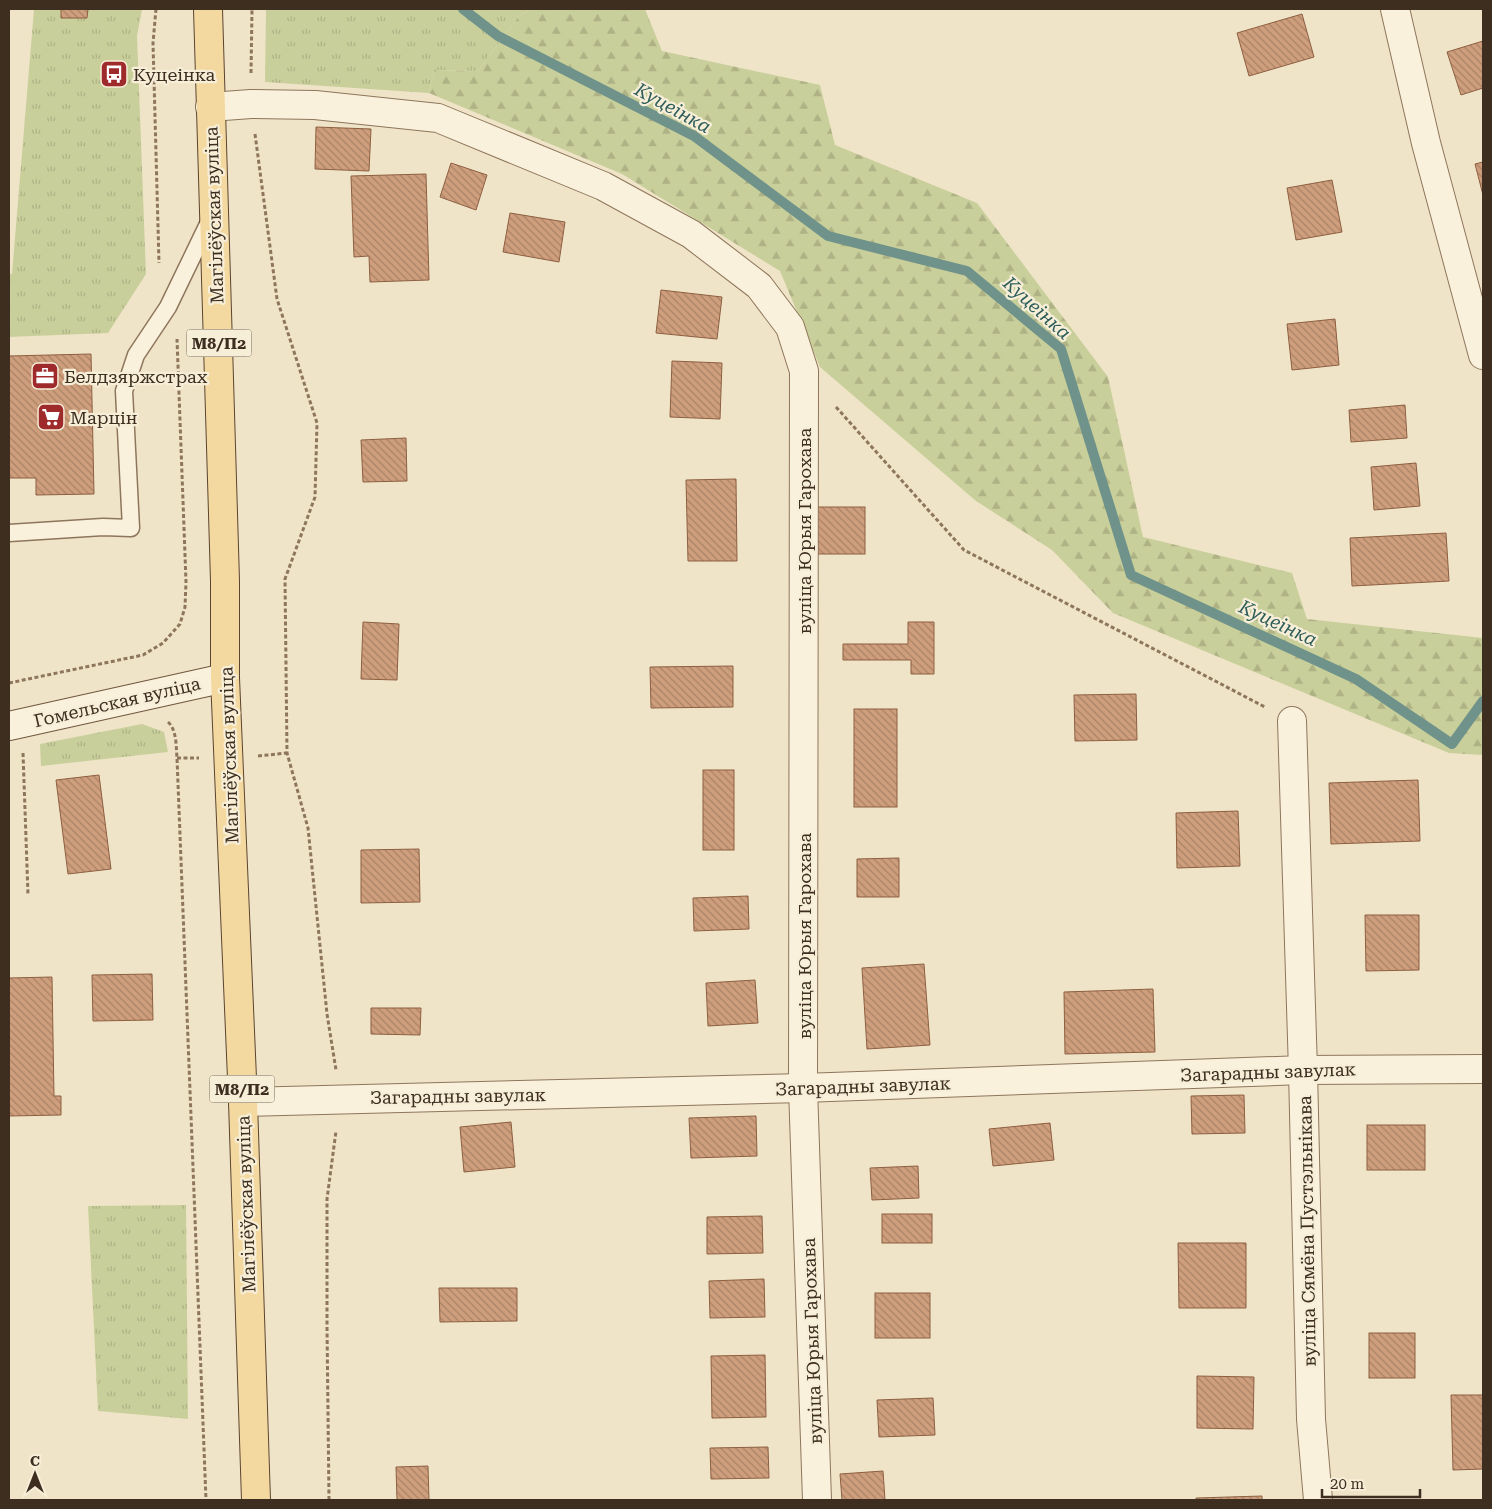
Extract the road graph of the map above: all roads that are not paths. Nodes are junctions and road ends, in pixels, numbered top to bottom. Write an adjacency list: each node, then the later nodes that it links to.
1 (208, 9): 3 (main road, Магілёўская вуліца / М8/П2)
2 (1395, 9): 5 (street)
3 (210, 107): 4 (main road, Магілёўская вуліца / М8/П2); 12 (street, вуліца Юрыя Гарохава)
4 (215, 210): 6 (lane); 7 (main road, Магілёўская вуліца / М8/П2)
5 (1483, 355)
6 (9, 533)
7 (225, 678): 9 (street, Гомельская вуліца); 13 (main road, Магілёўская вуліца / М8/П2)
8 (1292, 721): 11 (street, вуліца Сямёна Пустэльнікава)
9 (9, 726)
10 (1483, 1069): 11 (street, Загарадны завулак)
11 (1303, 1070): 12 (street, Загарадны завулак); 16 (street, вуліца Сямёна Пустэльнікава)
12 (803, 1088): 13 (street, Загарадны завулак); 15 (street, вуліца Юрыя Гарохава)
13 (243, 1102): 14 (main road, Магілёўская вуліца / М8/П2)
14 (256, 1500)
15 (817, 1500)
16 (1318, 1500)

